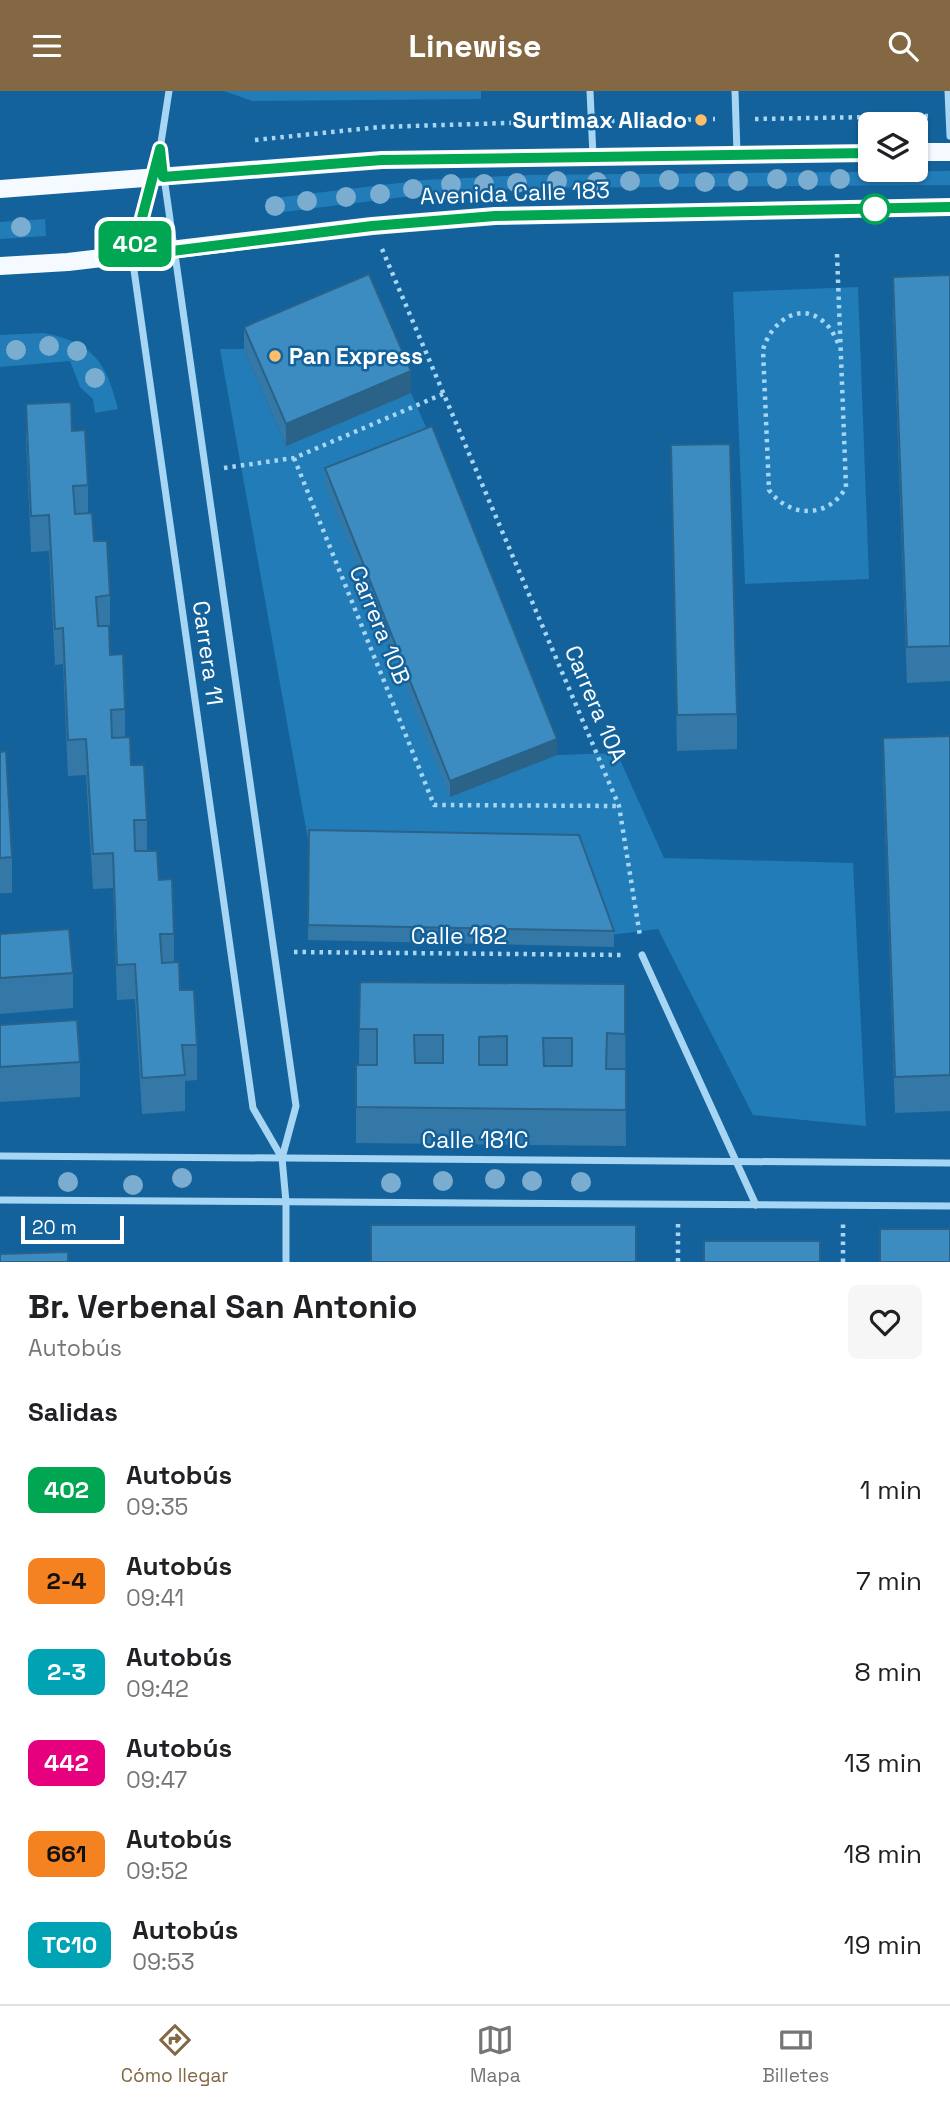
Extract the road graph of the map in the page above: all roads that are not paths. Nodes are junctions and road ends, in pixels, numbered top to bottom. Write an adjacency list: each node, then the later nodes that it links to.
1 (169, 91): 11 (street, Carrera 11)
2 (590, 91): 10 (street)
3 (735, 91): 9 (street)
4 (948, 91): 5 (street)
5 (950, 136)
6 (928, 152): 7 (main road)
7 (950, 152)
8 (858, 153): 9 (main road, Avenida Calle 183)
9 (737, 155): 10 (main road, Avenida Calle 183)
10 (593, 156): 11 (main road, Avenida Calle 183)
11 (158, 177): 12 (main road, Avenida Calle 183); 14 (street, Carrera 11); 15 (street, Carrera 11)
12 (0, 189)
13 (950, 207): 14 (main road, Avenida Calle 183)
14 (173, 251): 15 (main road, Avenida Calle 183); 19 (street, Carrera 11)
15 (132, 256): 16 (main road, Avenida Calle 183); 19 (street, Carrera 11)
16 (0, 266)
17 (642, 955): 20 (street)
18 (0, 1156): 19 (street, Calle 181C)
19 (282, 1158): 20 (street, Calle 181C); 23 (street, Carrera 11)
20 (737, 1161): 21 (street, Calle 181C); 24 (street)
21 (950, 1163)
22 (0, 1200): 23 (street)
23 (286, 1202): 24 (street); 26 (street, Carrera 11)
24 (757, 1205): 25 (street)
25 (950, 1206)
26 (286, 1262)

